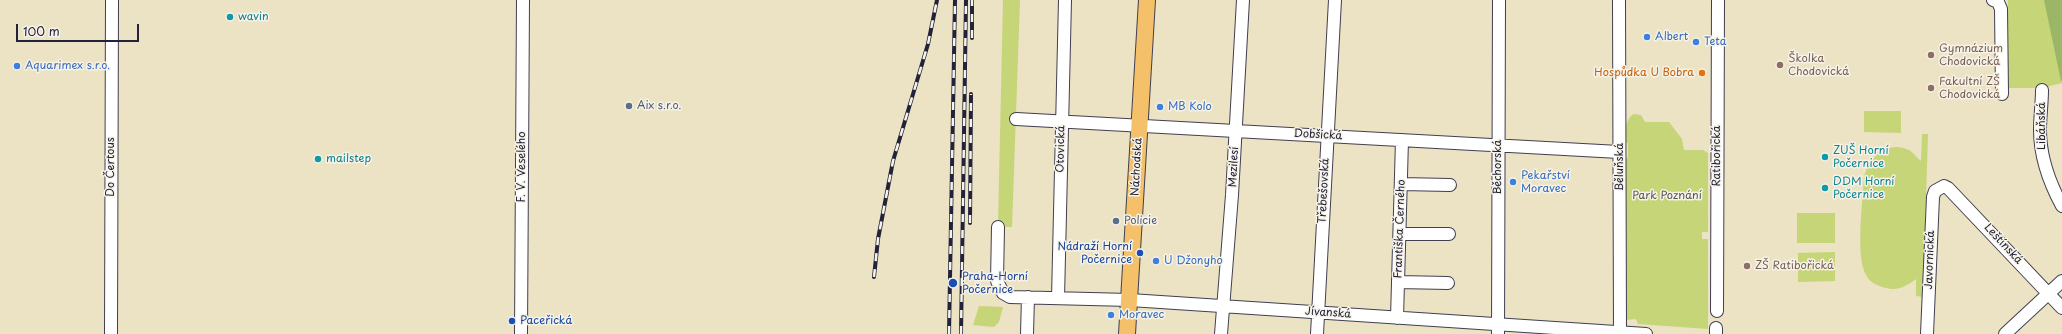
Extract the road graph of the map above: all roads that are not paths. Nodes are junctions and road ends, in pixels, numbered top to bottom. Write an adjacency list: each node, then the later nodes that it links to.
1 (112, 0): 42 (street, Do Čertous)
2 (523, 0): 43 (street, F. V. Veselého)
3 (1065, 0): 14 (street, Otovická)
4 (1147, 0): 15 (main road, Náchodská)
5 (1243, 0): 16 (street, Mezilesí)
6 (1336, 0): 17 (street, Třebešovská)
7 (1499, 0): 19 (street, Běchorská)
8 (1619, 0): 20 (street, Běluňská)
9 (1718, 0): 37 (street, Ratibořická)
10 (1993, 0): 12 (street)
11 (2042, 90): 24 (street, Libáňská)
12 (2002, 94)
13 (1016, 119): 14 (street, Dobšická)
14 (1062, 122): 15 (street, Dobšická); 33 (street, Otovická)
15 (1140, 126): 16 (street, Dobšická); 34 (main road, Náchodská)
16 (1236, 131): 17 (street, Dobšická); 35 (street, Mezilesí)
17 (1327, 136): 18 (street, Dobšická); 38 (street, Třebešovská)
18 (1402, 140): 19 (street, Dobšická); 21 (street, Františka Černého)
19 (1498, 144): 20 (street, Dobšická); 40 (street, Běchorská)
20 (1620, 152): 41 (street, Běluňská)
21 (1401, 184): 22 (street); 26 (street, Františka Černého)
22 (1450, 185)
23 (1939, 188): 31 (street, Leštínská); 49 (street, Javornická)
24 (2062, 206)
25 (998, 227): 32 (street, Jívanská)
26 (1400, 234): 27 (street); 29 (street, Františka Černého)
27 (1449, 234)
28 (2062, 281): 31 (street)
29 (1398, 282): 30 (street); 39 (street, Františka Černého)
30 (1448, 283)
31 (2048, 294): 36 (street, Leštínská); 50 (street)
32 (1028, 297): 33 (street, Jívanská); 44 (street)
33 (1058, 298): 34 (street, Jívanská)
34 (1130, 300): 35 (street, Jívanská); 45 (main road, Náchodská)
35 (1223, 306): 38 (street, Jívanská); 46 (street, Mezilesí)
36 (2062, 308)
37 (1717, 311)
38 (1318, 313): 39 (street, Jívanská); 47 (street, Třebešovská)
39 (1398, 318): 40 (street, Jívanská)
40 (1498, 329): 41 (street, Jívanská)
41 (1620, 333): 48 (street, Jívanská)
42 (111, 334)
43 (521, 334)
44 (1027, 334)
45 (1128, 334)
46 (1221, 334)
47 (1317, 334)
48 (1646, 334)
49 (1927, 334)
50 (2005, 334)

